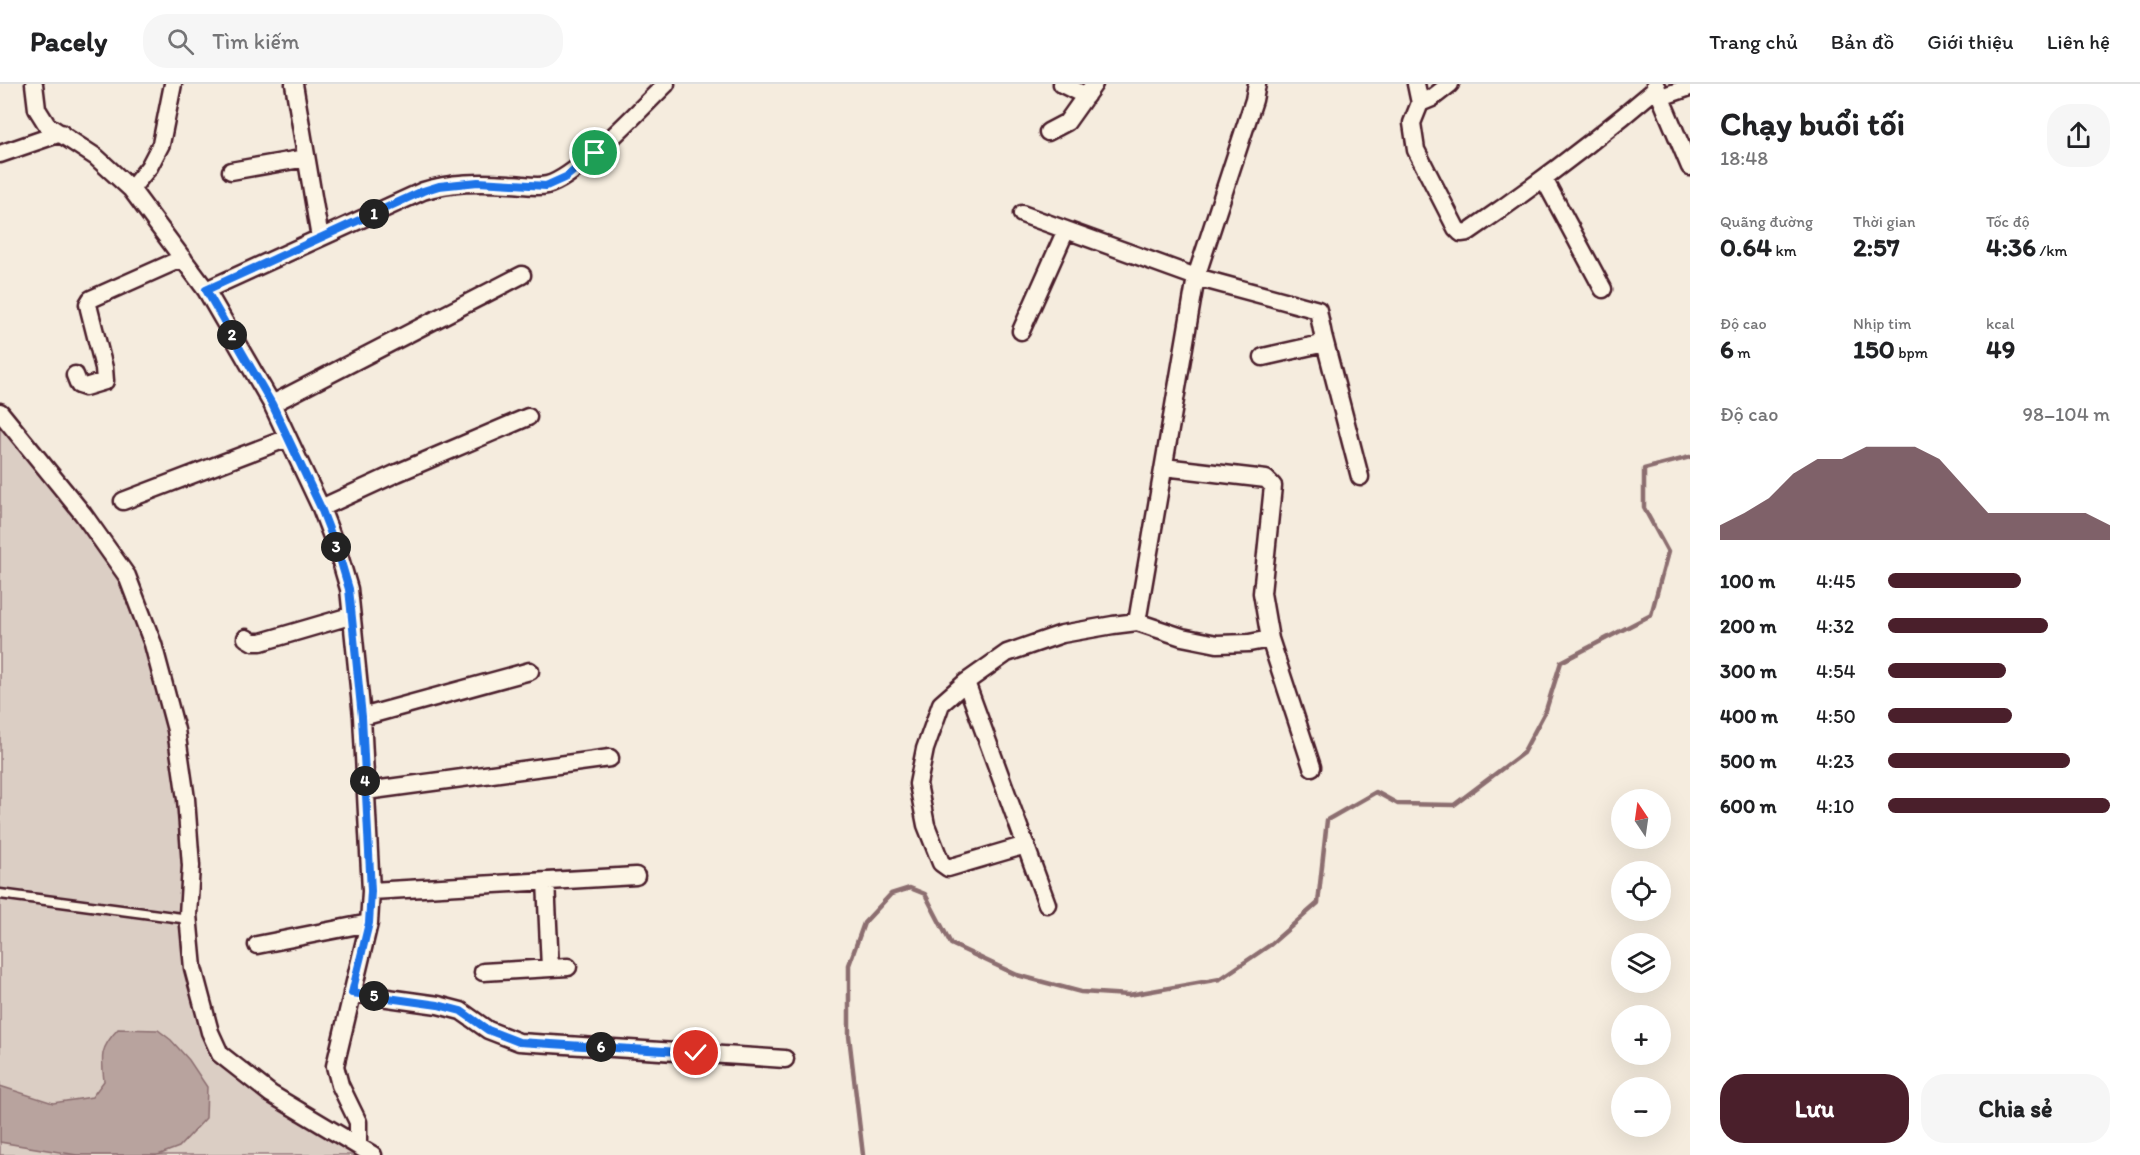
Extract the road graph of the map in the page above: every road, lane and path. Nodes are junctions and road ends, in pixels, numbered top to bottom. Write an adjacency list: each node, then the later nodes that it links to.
1 (34, 84): 14 (street)
2 (172, 84): 20 (street)
3 (294, 84): 16 (street)
4 (666, 84): 23 (street)
5 (1062, 84): 10 (street)
6 (1257, 84): 26 (street)
7 (1416, 84): 12 (street)
8 (1450, 84): 12 (street)
9 (1690, 87): 11 (street)
10 (1090, 90): 13 (street)
11 (1658, 90): 17 (street); 19 (street)
12 (1420, 103): 19 (street)
13 (1048, 132)
14 (61, 133): 15 (street); 20 (street)
15 (0, 154)
16 (306, 158): 18 (street); 23 (street)
17 (1690, 167)
18 (231, 171)
19 (1544, 179): 27 (street)
20 (131, 189): 24 (street)
21 (1022, 214): 22 (street)
22 (1066, 230): 26 (street); 29 (street)
23 (320, 238): 28 (street)
24 (183, 258): 28 (street); 32 (street)
25 (522, 275): 33 (street)
26 (1196, 278): 30 (street); 37 (street)
27 (1603, 289)
28 (206, 290): 33 (street)
29 (1021, 331)
30 (1325, 343): 31 (street); 38 (street)
31 (1263, 357)
32 (75, 375)
33 (272, 404): 36 (street)
34 (0, 412): 57 (street)
35 (528, 417): 40 (street)
36 (288, 438): 39 (street); 40 (street)
37 (1164, 467): 42 (street); 44 (street)
38 (1360, 477)
39 (123, 501)
40 (321, 508): 41 (street)
41 (350, 616): 43 (street); 47 (street)
42 (1137, 622): 44 (street); 46 (street)
43 (246, 638)
44 (1270, 639): 49 (street)
45 (530, 671): 47 (street)
46 (966, 682): 51 (street); 51 (street)
47 (362, 717): 50 (street)
48 (610, 758): 50 (street)
49 (1312, 767)
50 (366, 791): 54 (street)
51 (1026, 845): 56 (street)
52 (636, 876): 53 (street)
53 (546, 881): 54 (street); 60 (street)
54 (371, 891): 58 (street)
55 (0, 894): 57 (lane)
56 (1047, 904)
57 (189, 919): 63 (street)
58 (369, 923): 59 (street); 61 (street)
59 (257, 945)
60 (483, 972)
61 (352, 993): 62 (street); 63 (street)
62 (785, 1059)
63 (358, 1146): 64 (street)
64 (373, 1155)

